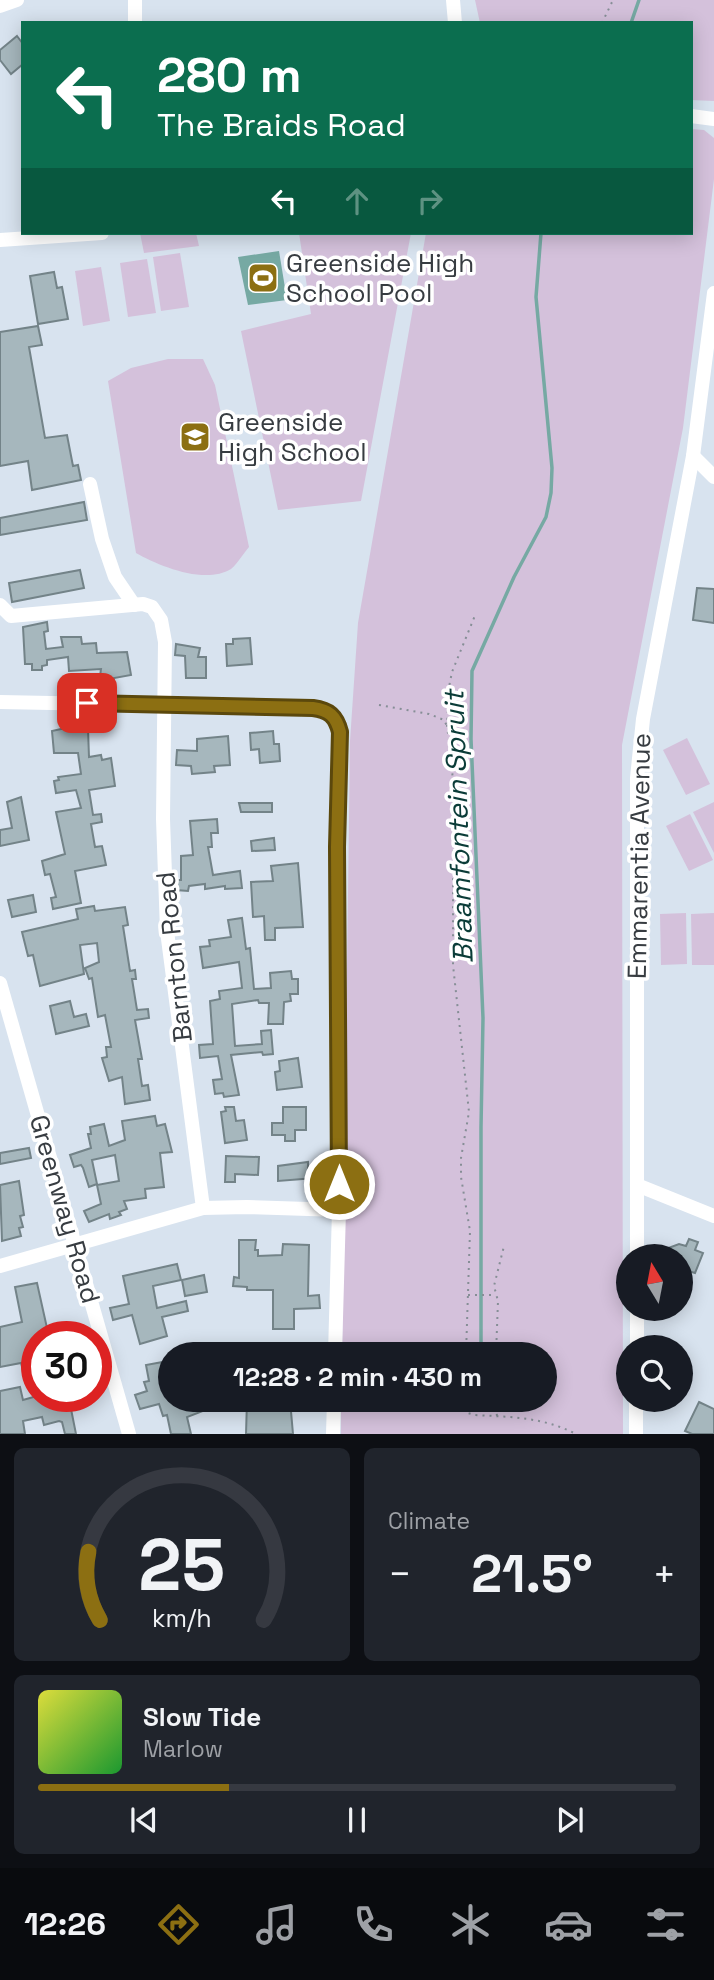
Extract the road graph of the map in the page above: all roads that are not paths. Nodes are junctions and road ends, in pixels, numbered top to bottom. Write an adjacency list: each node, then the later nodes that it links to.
1 (17, 0): 4 (street)
2 (135, 0): 5 (street)
3 (453, 0): 6 (street)
4 (0, 6)
5 (135, 21)
6 (455, 21)
7 (714, 111): 8 (street)
8 (693, 113)
9 (693, 114): 10 (street)
10 (714, 119)
11 (73, 235): 12 (street)
12 (0, 240)
13 (714, 293): 14 (street, Emmarentia Avenue)
14 (694, 456): 15 (street); 22 (street, Emmarentia Avenue)
15 (714, 477)
16 (90, 484): 18 (street)
17 (0, 605): 18 (street)
18 (134, 605): 20 (street, Barnton Road)
19 (0, 702): 20 (street)
20 (163, 704): 23 (street, Barnton Road); 24 (street)
21 (0, 983): 27 (street, Greenway Road)
22 (637, 1185): 25 (street); 26 (street, Emmarentia Avenue)
23 (203, 1208): 24 (street); 27 (street)
24 (339, 1210): 29 (street)
25 (714, 1216)
26 (637, 1244)
27 (75, 1245): 28 (street); 32 (street, Greenway Road)
28 (0, 1266)
29 (335, 1342)
30 (334, 1412): 33 (street)
31 (636, 1412): 34 (street)
32 (129, 1434)
33 (333, 1434)
34 (636, 1434)

